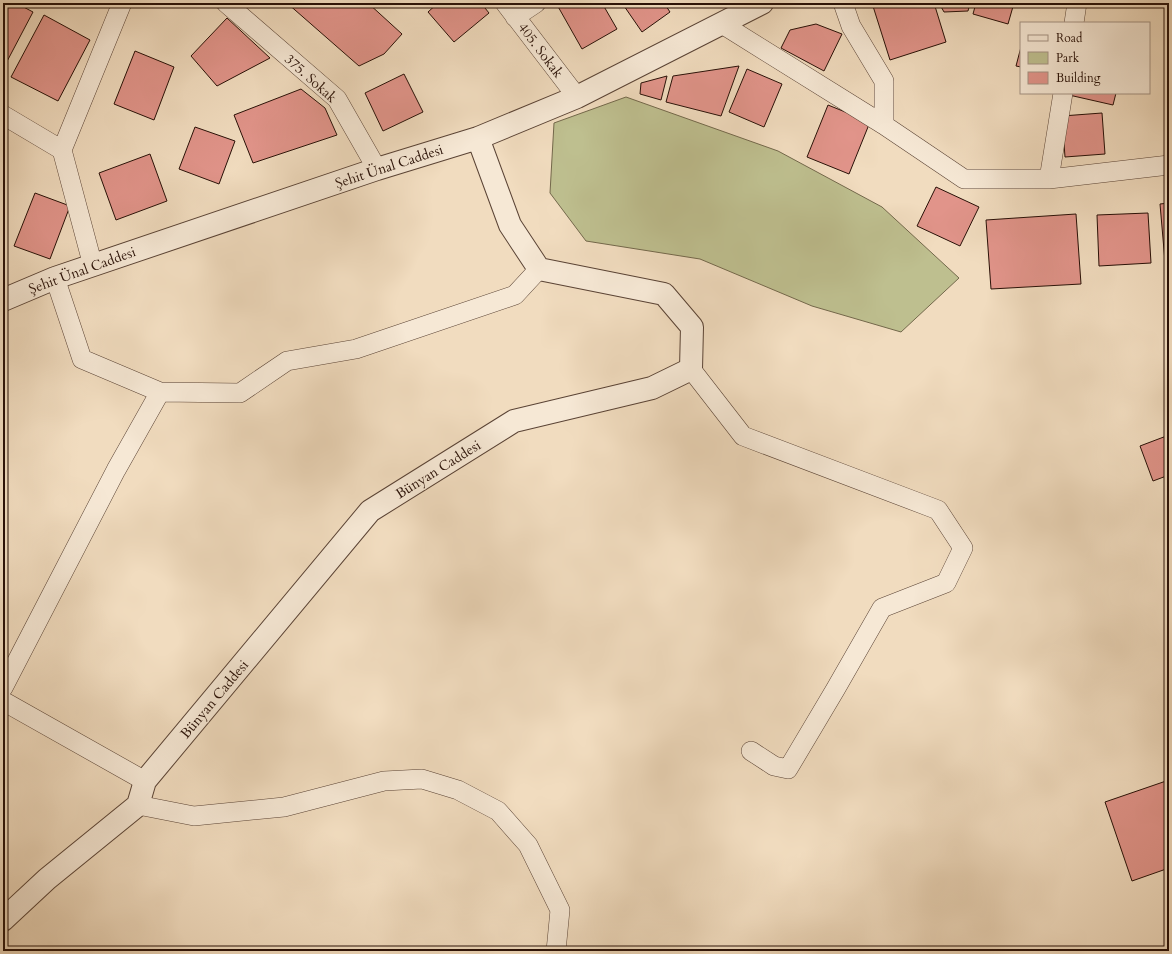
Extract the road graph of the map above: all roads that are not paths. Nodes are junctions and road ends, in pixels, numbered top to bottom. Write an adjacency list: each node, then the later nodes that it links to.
1 (122, 3): 15 (street)
2 (226, 3): 17 (street, 375. Sokak)
3 (536, 3): 7 (street)
4 (762, 3): 9 (street, Şehit Ünal Caddesi)
5 (843, 3): 13 (street)
6 (1077, 3): 8 (street)
7 (510, 10): 11 (street, 405. Sokak)
8 (1074, 22)
9 (722, 24): 11 (street, Şehit Ünal Caddesi); 13 (street)
10 (1063, 94): 18 (street)
11 (577, 97): 14 (street, Şehit Ünal Caddesi)
12 (3, 115): 15 (street)
13 (884, 125): 18 (street)
14 (478, 138): 17 (street, Şehit Ünal Caddesi); 20 (street)
15 (62, 150): 19 (street)
16 (1169, 163): 18 (street)
17 (378, 169): 19 (street, Şehit Ünal Caddesi)
18 (1049, 179)
19 (92, 266): 21 (street, Şehit Ünal Caddesi)
20 (539, 269): 23 (street); 24 (street)
21 (55, 278): 22 (street, Şehit Ünal Caddesi); 24 (street)
22 (3, 300)
23 (691, 369): 27 (street); 28 (street, Bünyan Caddesi)
24 (160, 392): 25 (street)
25 (3, 688)
26 (3, 701): 28 (street)
27 (751, 751)
28 (145, 781): 29 (street, Bünyan Caddesi)
29 (138, 805): 30 (street); 31 (street)
30 (3, 920)
31 (556, 951)

